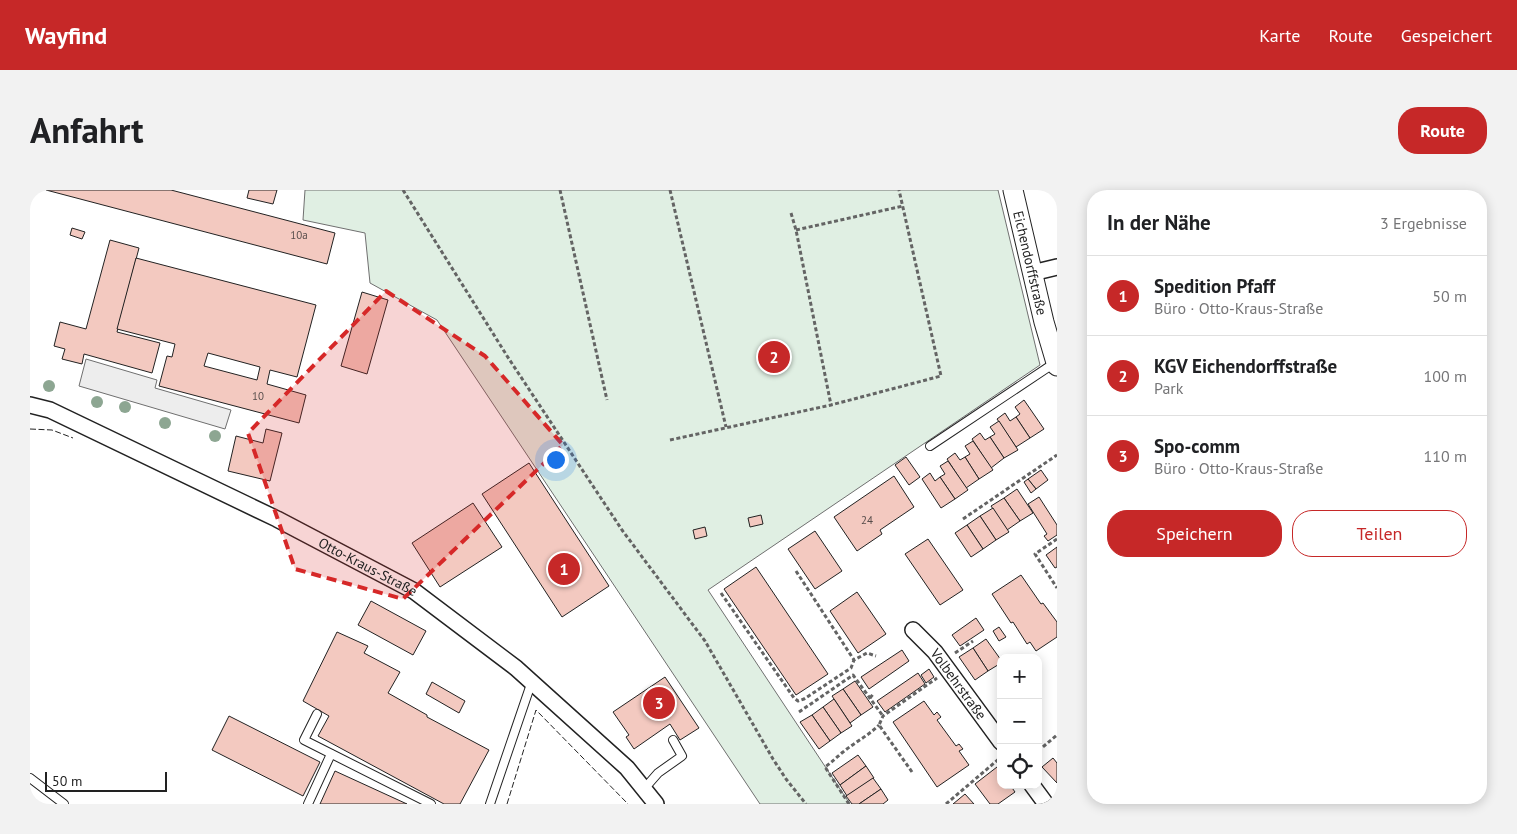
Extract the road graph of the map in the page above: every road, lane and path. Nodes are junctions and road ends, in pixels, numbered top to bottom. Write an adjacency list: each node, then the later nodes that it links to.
1 (403, 190): 52 (path)
2 (560, 190): 12 (path)
3 (670, 190): 15 (path)
4 (899, 190): 6 (path)
5 (1013, 190): 10 (street, Eichendorffstraße)
6 (903, 206): 8 (path); 13 (path)
7 (791, 214): 8 (path)
8 (796, 230): 13 (path)
9 (1057, 267): 10 (street)
10 (1032, 273): 11 (street, Eichendorffstraße)
11 (1056, 364): 17 (lane)
12 (607, 400)
13 (832, 404): 15 (path)
14 (30, 405): 30 (street, Otto-Kraus-Straße)
15 (726, 427): 16 (path)
16 (670, 440)
17 (930, 446)
18 (1057, 455): 19 (path)
19 (963, 518)
20 (1057, 539): 22 (path)
21 (796, 571): 28 (path)
22 (1057, 588)
23 (721, 593): 28 (path)
24 (914, 630): 29 (street, Volbehrstraße)
25 (973, 641): 26 (path)
26 (956, 652)
27 (876, 656): 28 (path)
28 (854, 660)
29 (948, 671): 35 (path); 38 (street, Volbehrstraße)
30 (532, 682): 45 (street, Otto-Kraus-Straße); 50 (lane)
31 (874, 693): 32 (path)
32 (870, 698): 33 (path); 35 (path)
33 (799, 712)
34 (317, 714): 41 (lane)
35 (883, 716): 36 (path)
36 (879, 725): 43 (path); 53 (path)
37 (1057, 735): 40 (path)
38 (997, 737)
39 (673, 740): 45 (lane)
40 (1042, 748)
41 (331, 754): 48 (lane); 49 (lane)
42 (997, 760): 54 (path)
43 (912, 772)
44 (30, 778): 47 (lane)
45 (644, 789): 51 (street, Otto-Kraus-Straße)
46 (1035, 789): 55 (street)
47 (64, 804)
48 (308, 804)
49 (431, 804)
50 (490, 804)
51 (656, 804)
52 (806, 804)
53 (849, 804)
54 (946, 804)
55 (1046, 804)

